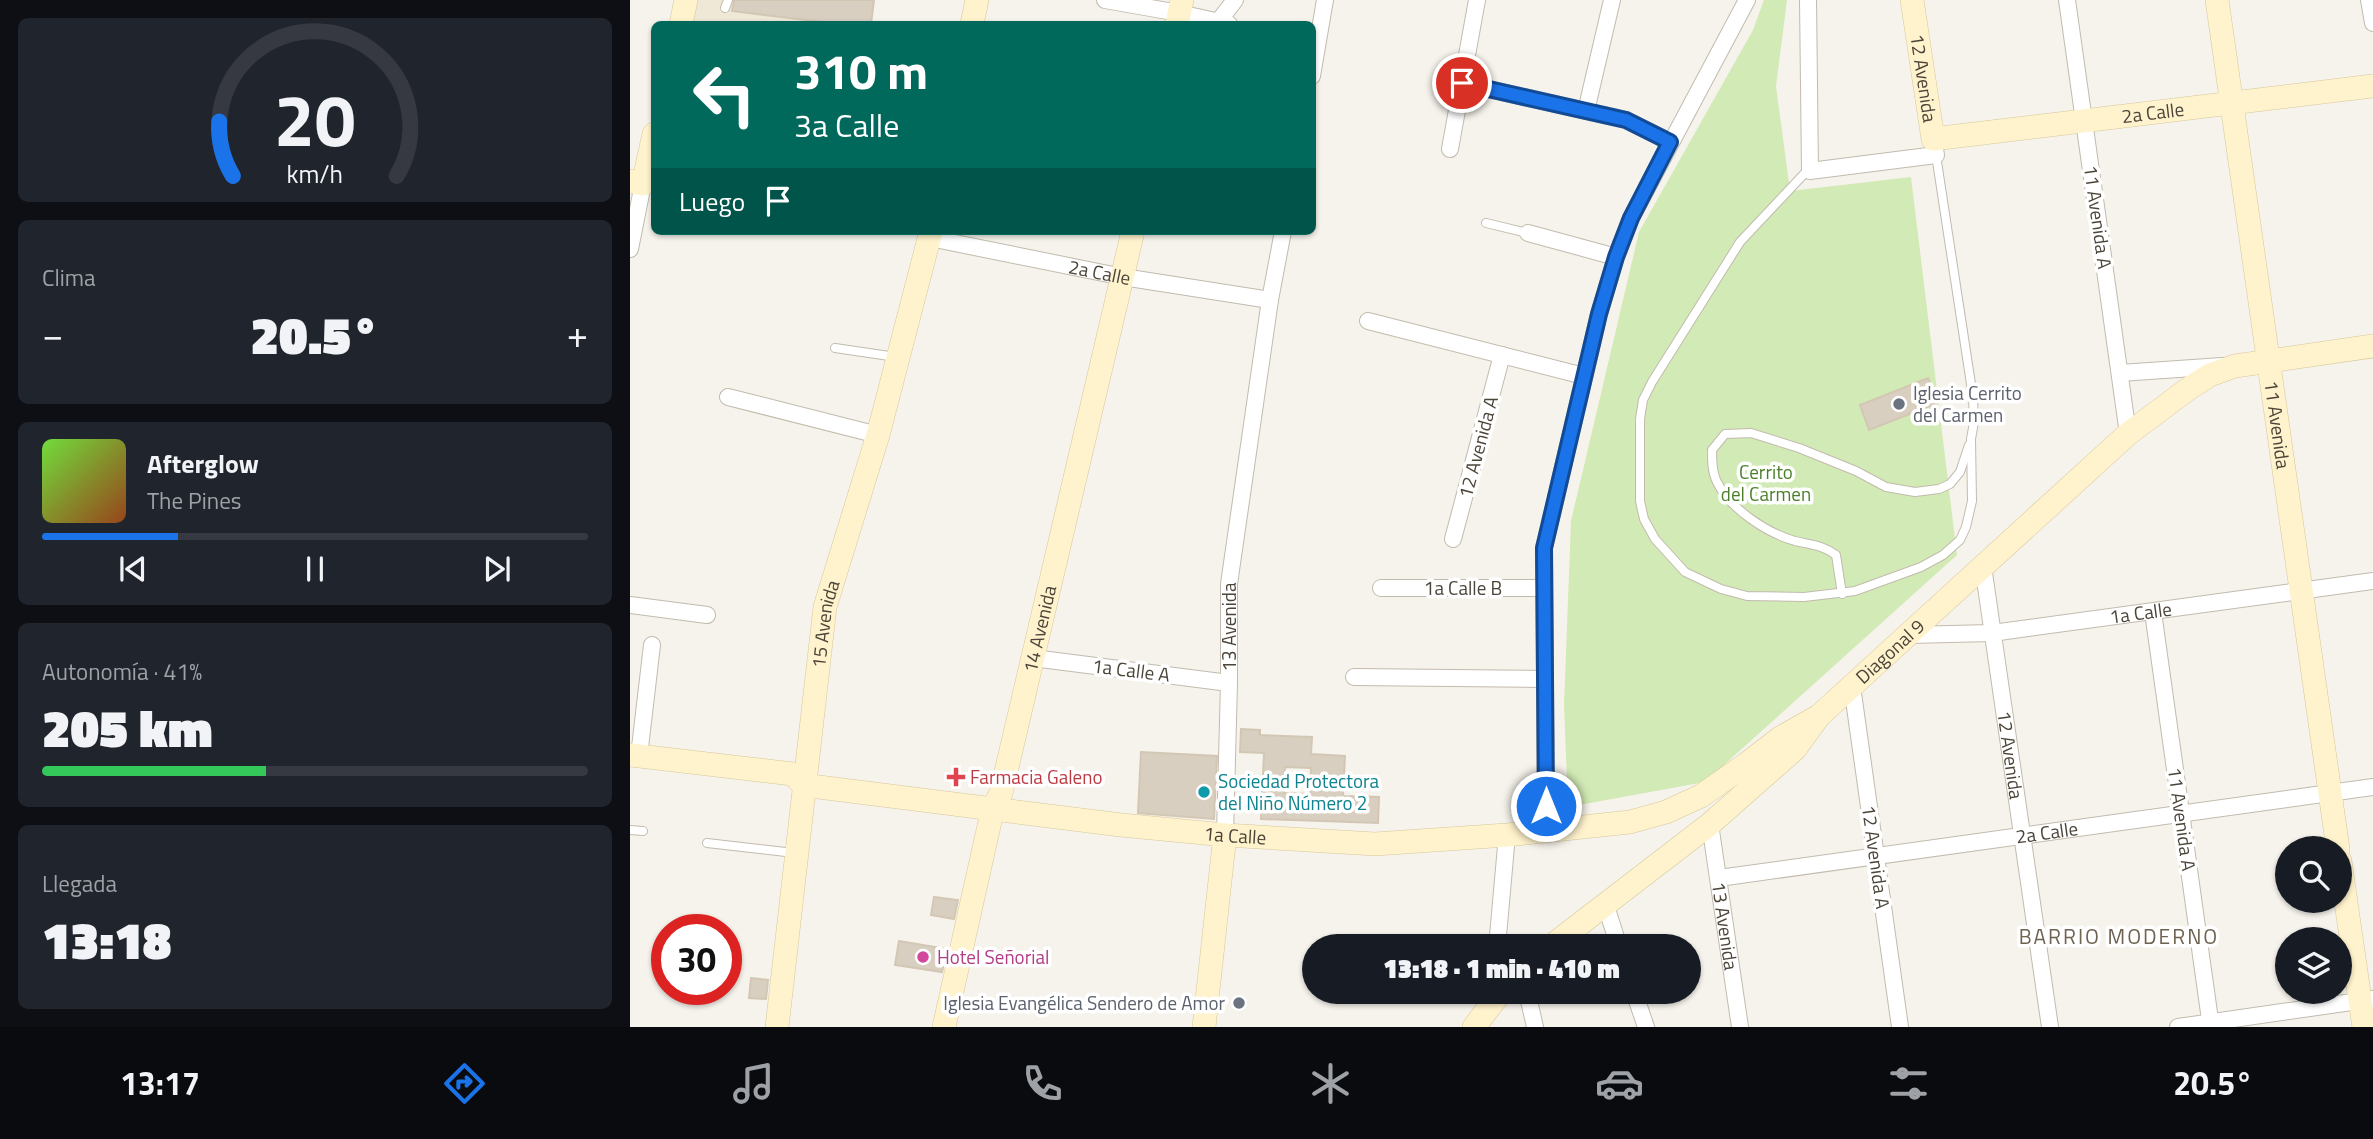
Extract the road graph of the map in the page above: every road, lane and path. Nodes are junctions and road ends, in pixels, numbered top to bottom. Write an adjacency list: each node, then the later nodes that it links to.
1 (686, 0): 15 (street)
2 (977, 0): 16 (street)
3 (1105, 0): 14 (street)
4 (1235, 0): 18 (street)
5 (1325, 0): 20 (street)
6 (1477, 0): 21 (street)
7 (1612, 0): 24 (street)
8 (1747, 0): 27 (street)
9 (1808, 0): 30 (street)
10 (1912, 0): 28 (street, 12 Avenida)
11 (2067, 0): 25 (street, 11 Avenida A)
12 (2217, 0): 23 (street, 11 Avenida)
13 (2370, 0): 19 (street)
14 (1179, 12): 17 (street)
15 (682, 21)
16 (973, 21)
17 (1216, 21)
18 (1225, 21)
19 (2373, 23)
20 (1316, 40)
21 (1462, 83): 24 (street); 29 (street)
22 (2373, 86): 23 (street, 2a Calle)
23 (2232, 103): 25 (street, 2a Calle); 47 (street, 11 Avenida)
24 (1586, 111): 27 (street)
25 (2085, 121): 28 (street, 2a Calle); 49 (street, 11 Avenida A)
26 (651, 142): 31 (street)
27 (1670, 142): 39 (street)
28 (1935, 147): 30 (street, 2a Calle); 54 (lane)
29 (1450, 149)
30 (1811, 171): 61 (lane)
31 (636, 182): 38 (street)
32 (1486, 223): 33 (lane)
33 (1528, 233): 39 (street)
34 (931, 235): 46 (street, 15 Avenida)
35 (935, 235): 40 (street, 2a Calle)
36 (1132, 235): 40 (street, 14 Avenida)
37 (1282, 235): 41 (street, 13 Avenida)
38 (630, 249)
39 (1616, 257): 50 (street)
40 (1123, 277): 41 (street, 2a Calle); 68 (street, 14 Avenida)
41 (1270, 300): 71 (street, 13 Avenida)
42 (1368, 321): 45 (street)
43 (2373, 346): 47 (street)
44 (835, 348): 46 (lane)
45 (1502, 355): 50 (street); 55 (street, 12 Avenida A)
46 (899, 357): 53 (street, 15 Avenida)
47 (2267, 360): 48 (street); 60 (street, 11 Avenida)
48 (2235, 366): 49 (street); 52 (street, Diagonal 9)
49 (2120, 373): 52 (street, 11 Avenida A)
50 (1584, 376): 59 (street)
51 (728, 397): 53 (street)
52 (2128, 434): 56 (street, Diagonal 9)
53 (878, 435): 75 (street, 15 Avenida)
54 (1971, 439): 61 (lane); 61 (lane)
55 (1453, 539)
56 (1983, 566): 65 (street, 12 Avenida); 66 (street, Diagonal 9)
57 (2373, 580): 60 (street, 1a Calle)
58 (1381, 588): 59 (street, 1a Calle B)
59 (1544, 588): 70 (street)
60 (2301, 591): 63 (street, 1a Calle); 77 (street, 11 Avenida)
61 (1842, 594)
62 (630, 605): 64 (street)
63 (2153, 612): 65 (street, 1a Calle); 79 (street, 11 Avenida A)
64 (707, 615)
65 (1992, 633): 66 (street, 1a Calle); 86 (street, 12 Avenida)
66 (1908, 635): 72 (street, Diagonal 9)
67 (652, 645): 74 (street)
68 (1033, 658): 71 (street, 1a Calle A); 78 (street, 14 Avenida)
69 (1354, 677): 70 (street)
70 (1545, 679): 83 (street)
71 (1229, 683): 84 (street, 13 Avenida)
72 (1852, 686): 73 (street, Diagonal 9); 90 (street, 12 Avenida A)
73 (1819, 716): 80 (street, Diagonal 9); 83 (street, 1a Calle)
74 (635, 755): 75 (street, 1a Calle)
75 (803, 785): 78 (street, 1a Calle); 89 (street, 15 Avenida)
76 (2373, 787): 77 (street, 2a Calle)
77 (2330, 793): 79 (street, 2a Calle); 87 (street, 11 Avenida)
78 (993, 808): 84 (street, 1a Calle); 102 (street, 14 Avenida)
79 (2181, 814): 86 (street, 2a Calle); 100 (street, 11 Avenida A)
80 (1710, 824): 91 (street, 13 Avenida); 92 (street, Diagonal 9)
81 (630, 830): 82 (lane)
82 (643, 831)
83 (1546, 832): 85 (street, 1a Calle)
84 (1225, 835): 85 (street, 1a Calle); 103 (street, 13 Avenida)
85 (1507, 835): 94 (street)
86 (2022, 836): 90 (street, 2a Calle); 108 (street, 12 Avenida)
87 (2336, 836)
88 (707, 843): 89 (lane)
89 (797, 853): 101 (street, 15 Avenida)
90 (1876, 856): 91 (street, 2a Calle); 107 (street, 12 Avenida A)
91 (1719, 878): 106 (street, 13 Avenida)
92 (1606, 906): 95 (street, Diagonal 9); 96 (street)
93 (2350, 913): 97 (street)
94 (1498, 934)
95 (1568, 934)
96 (1615, 934)
97 (2367, 1000): 100 (street); 110 (street)
98 (1530, 1004): 104 (street)
99 (1638, 1004): 105 (street)
100 (2210, 1025): 109 (street)
101 (777, 1027)
102 (944, 1027)
103 (1204, 1027)
104 (1535, 1027)
105 (1646, 1027)
106 (1740, 1027)
107 (1900, 1027)
108 (2050, 1027)
109 (2178, 1027)
110 (2364, 1027)

